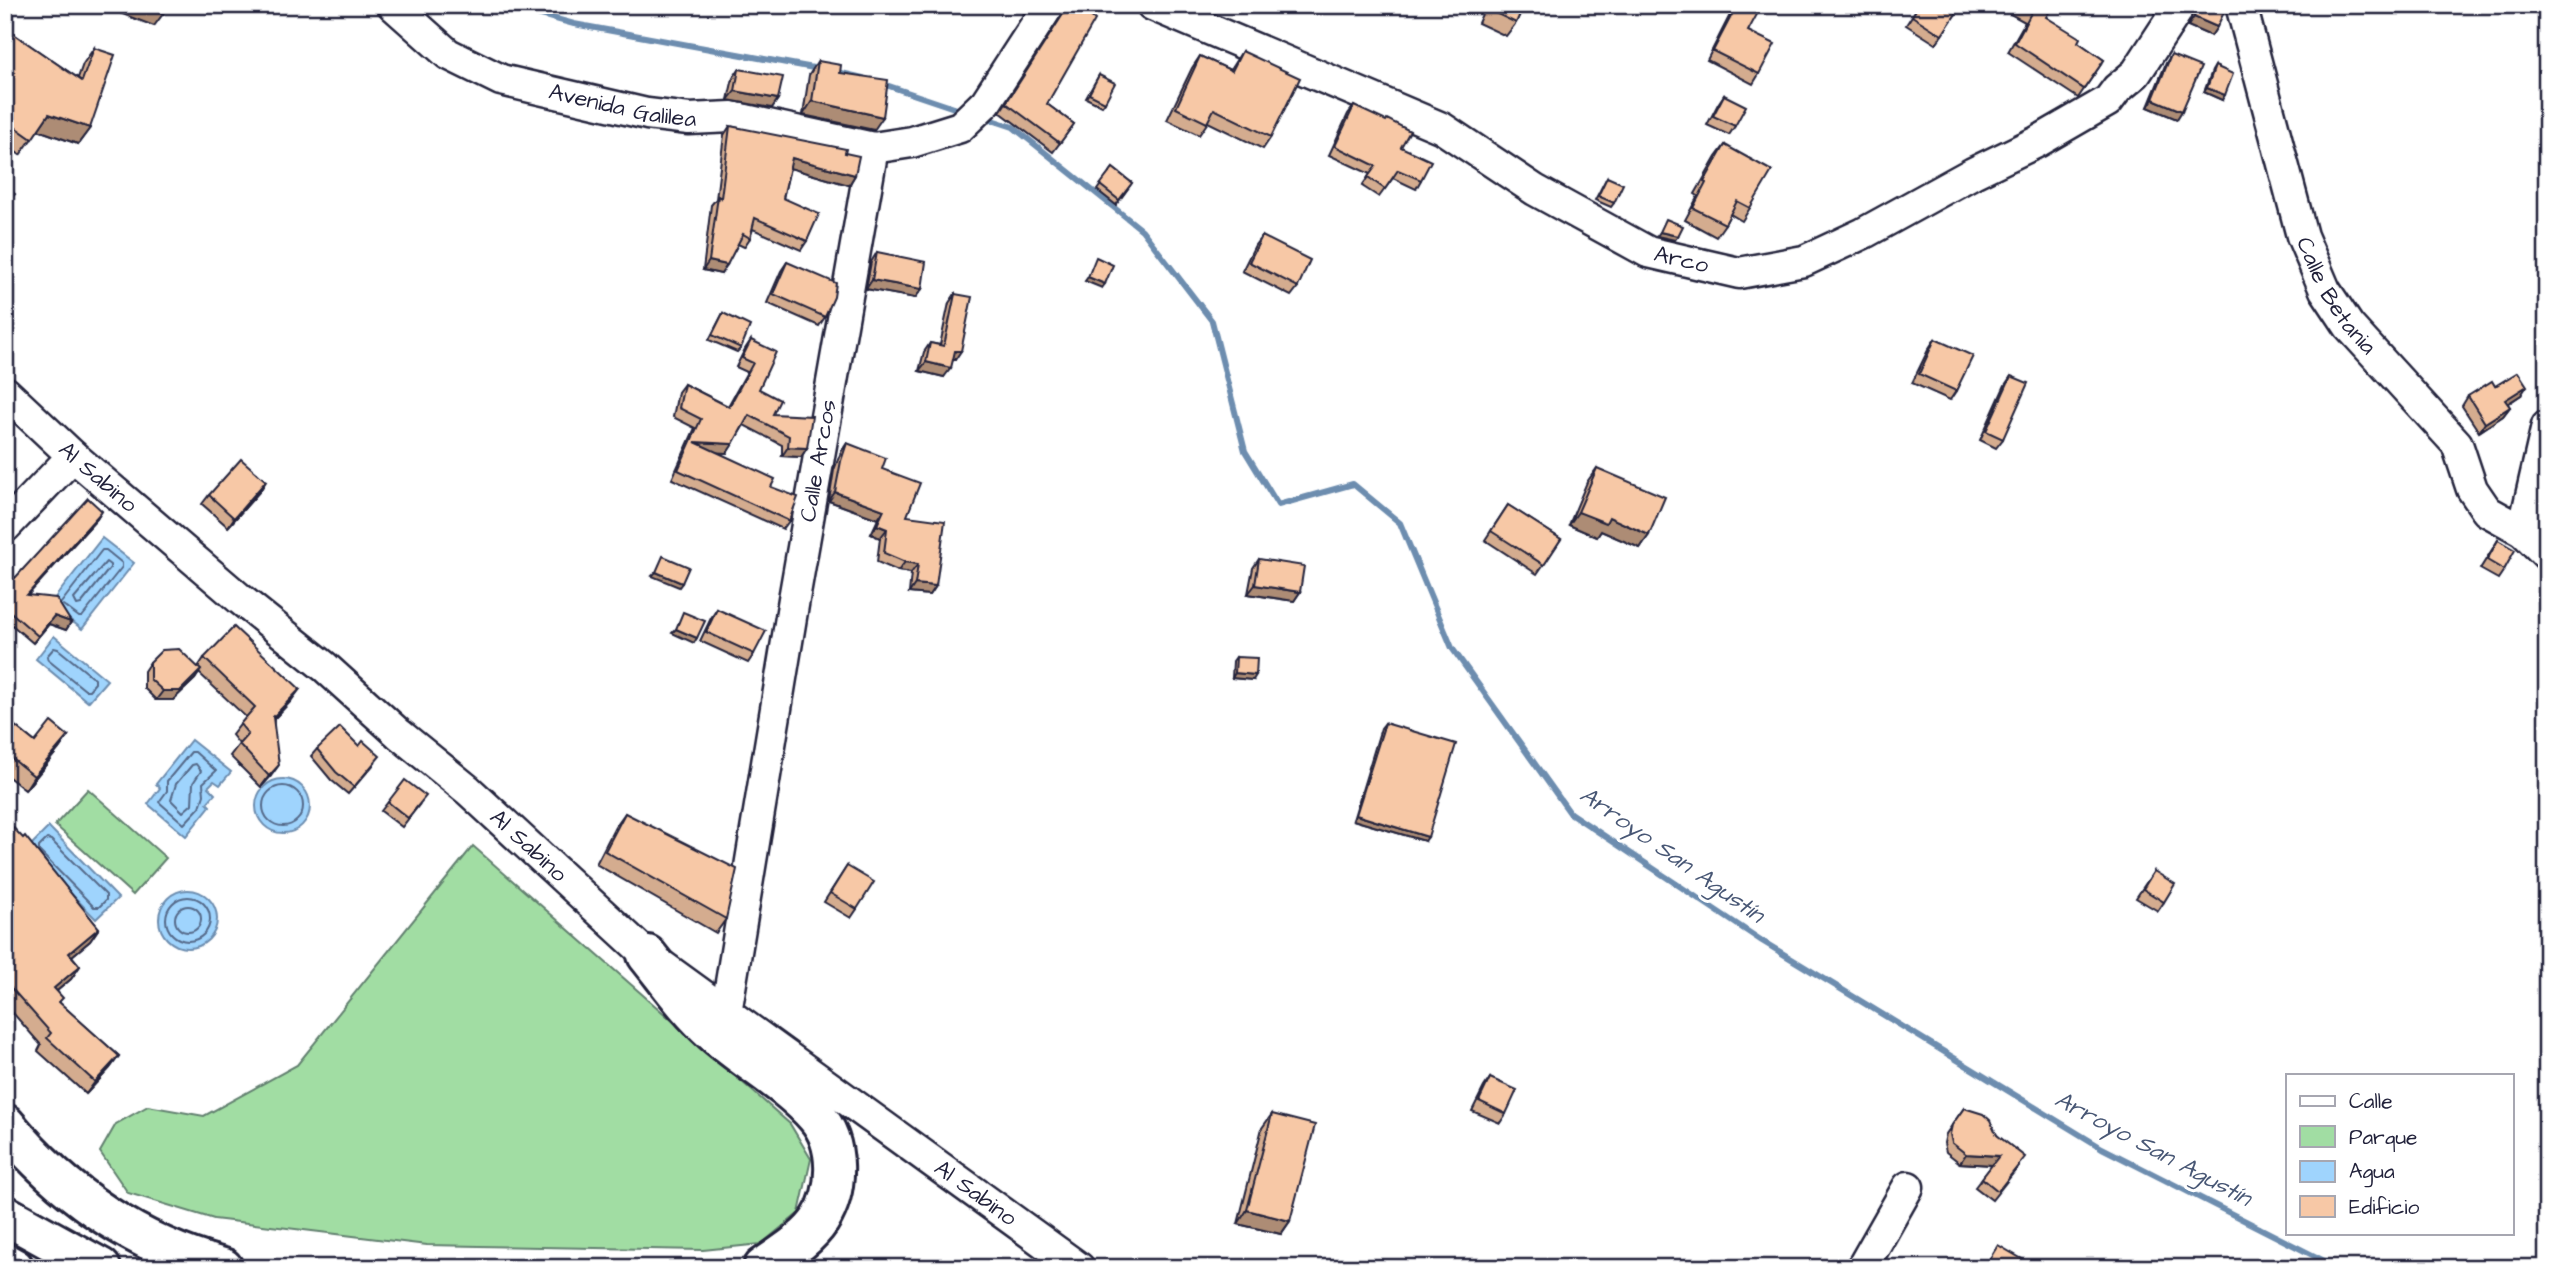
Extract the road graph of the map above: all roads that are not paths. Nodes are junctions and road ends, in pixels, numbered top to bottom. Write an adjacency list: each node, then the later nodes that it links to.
1 (393, 5): 6 (street, Avenida Galilea)
2 (1049, 5): 6 (street)
3 (1152, 5): 4 (street, Arco)
4 (2178, 5)
5 (2241, 5): 11 (street, Calle Betania)
6 (873, 148): 14 (street, Calle Arcos)
7 (5, 392): 9 (street, Al Sabino)
8 (2547, 426): 11 (street)
9 (73, 456): 10 (street); 13 (street, Al Sabino)
10 (5, 527)
11 (2524, 531): 12 (street, Calle Betania)
12 (2547, 555)
13 (647, 955): 14 (street, Al Sabino); 22 (main road)
14 (726, 1013): 23 (street, Al Sabino)
15 (5, 1124): 21 (main road)
16 (1908, 1186): 24 (street)
17 (5, 1215): 20 (main road)
18 (5, 1263): 19 (main road)
19 (14, 1268)
20 (101, 1268)
21 (223, 1268)
22 (763, 1268)
23 (1079, 1268)
24 (1862, 1268)

